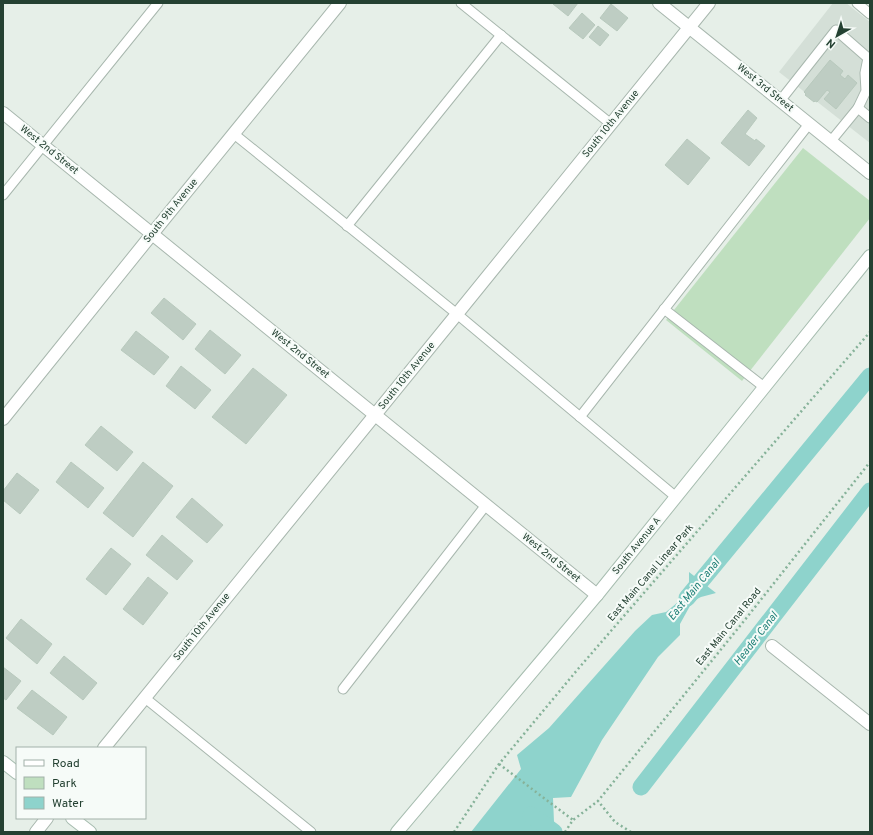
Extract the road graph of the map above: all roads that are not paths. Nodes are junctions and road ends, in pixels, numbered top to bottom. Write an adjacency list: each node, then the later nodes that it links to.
1 (158, 3): 18 (lane)
2 (340, 3): 16 (street, South 9th Avenue)
3 (462, 3): 9 (lane)
4 (659, 3): 8 (street, West 3rd Street)
5 (709, 3): 8 (street, South 10th Avenue)
6 (857, 3): 7 (lane)
7 (870, 14)
8 (690, 27): 10 (street, West 3rd Street); 14 (street, South 10th Avenue)
9 (501, 35): 14 (lane); 21 (lane)
10 (780, 101): 11 (lane); 15 (street, West 3rd Street)
11 (858, 108): 13 (lane); 17 (lane)
12 (3, 113): 18 (street, West 2nd Street)
13 (870, 118)
14 (611, 124): 25 (street, South 10th Avenue)
15 (809, 124): 17 (street, West 3rd Street); 24 (lane)
16 (234, 134): 21 (lane); 22 (street, South 9th Avenue)
17 (831, 141): 19 (street, West 3rd Street)
18 (43, 145): 20 (lane); 22 (street, West 2nd Street)
19 (870, 173)
20 (3, 195)
21 (347, 226): 25 (lane)
22 (152, 234): 27 (street, West 2nd Street); 29 (street, South 9th Avenue)
23 (870, 256): 26 (street, South Avenue A)
24 (664, 309): 26 (lane); 28 (lane)
25 (457, 314): 27 (street, South 10th Avenue); 28 (lane)
26 (764, 387): 30 (street, South Avenue A)
27 (375, 415): 31 (street, West 2nd Street); 35 (street, South 10th Avenue)
28 (580, 417): 30 (lane)
29 (3, 419)
30 (676, 497): 32 (street, South Avenue A)
31 (486, 505): 32 (street, West 2nd Street); 34 (lane)
32 (597, 596): 45 (street, South Avenue A)
33 (772, 646): 36 (street)
34 (343, 689)
35 (145, 698): 37 (street, South 10th Avenue); 44 (lane)
36 (870, 724)
37 (105, 747)
38 (3, 762): 39 (street)
39 (16, 772)
40 (46, 819): 42 (street)
41 (73, 819): 43 (street)
42 (36, 832)
43 (90, 832)
44 (311, 832)
45 (397, 832)

